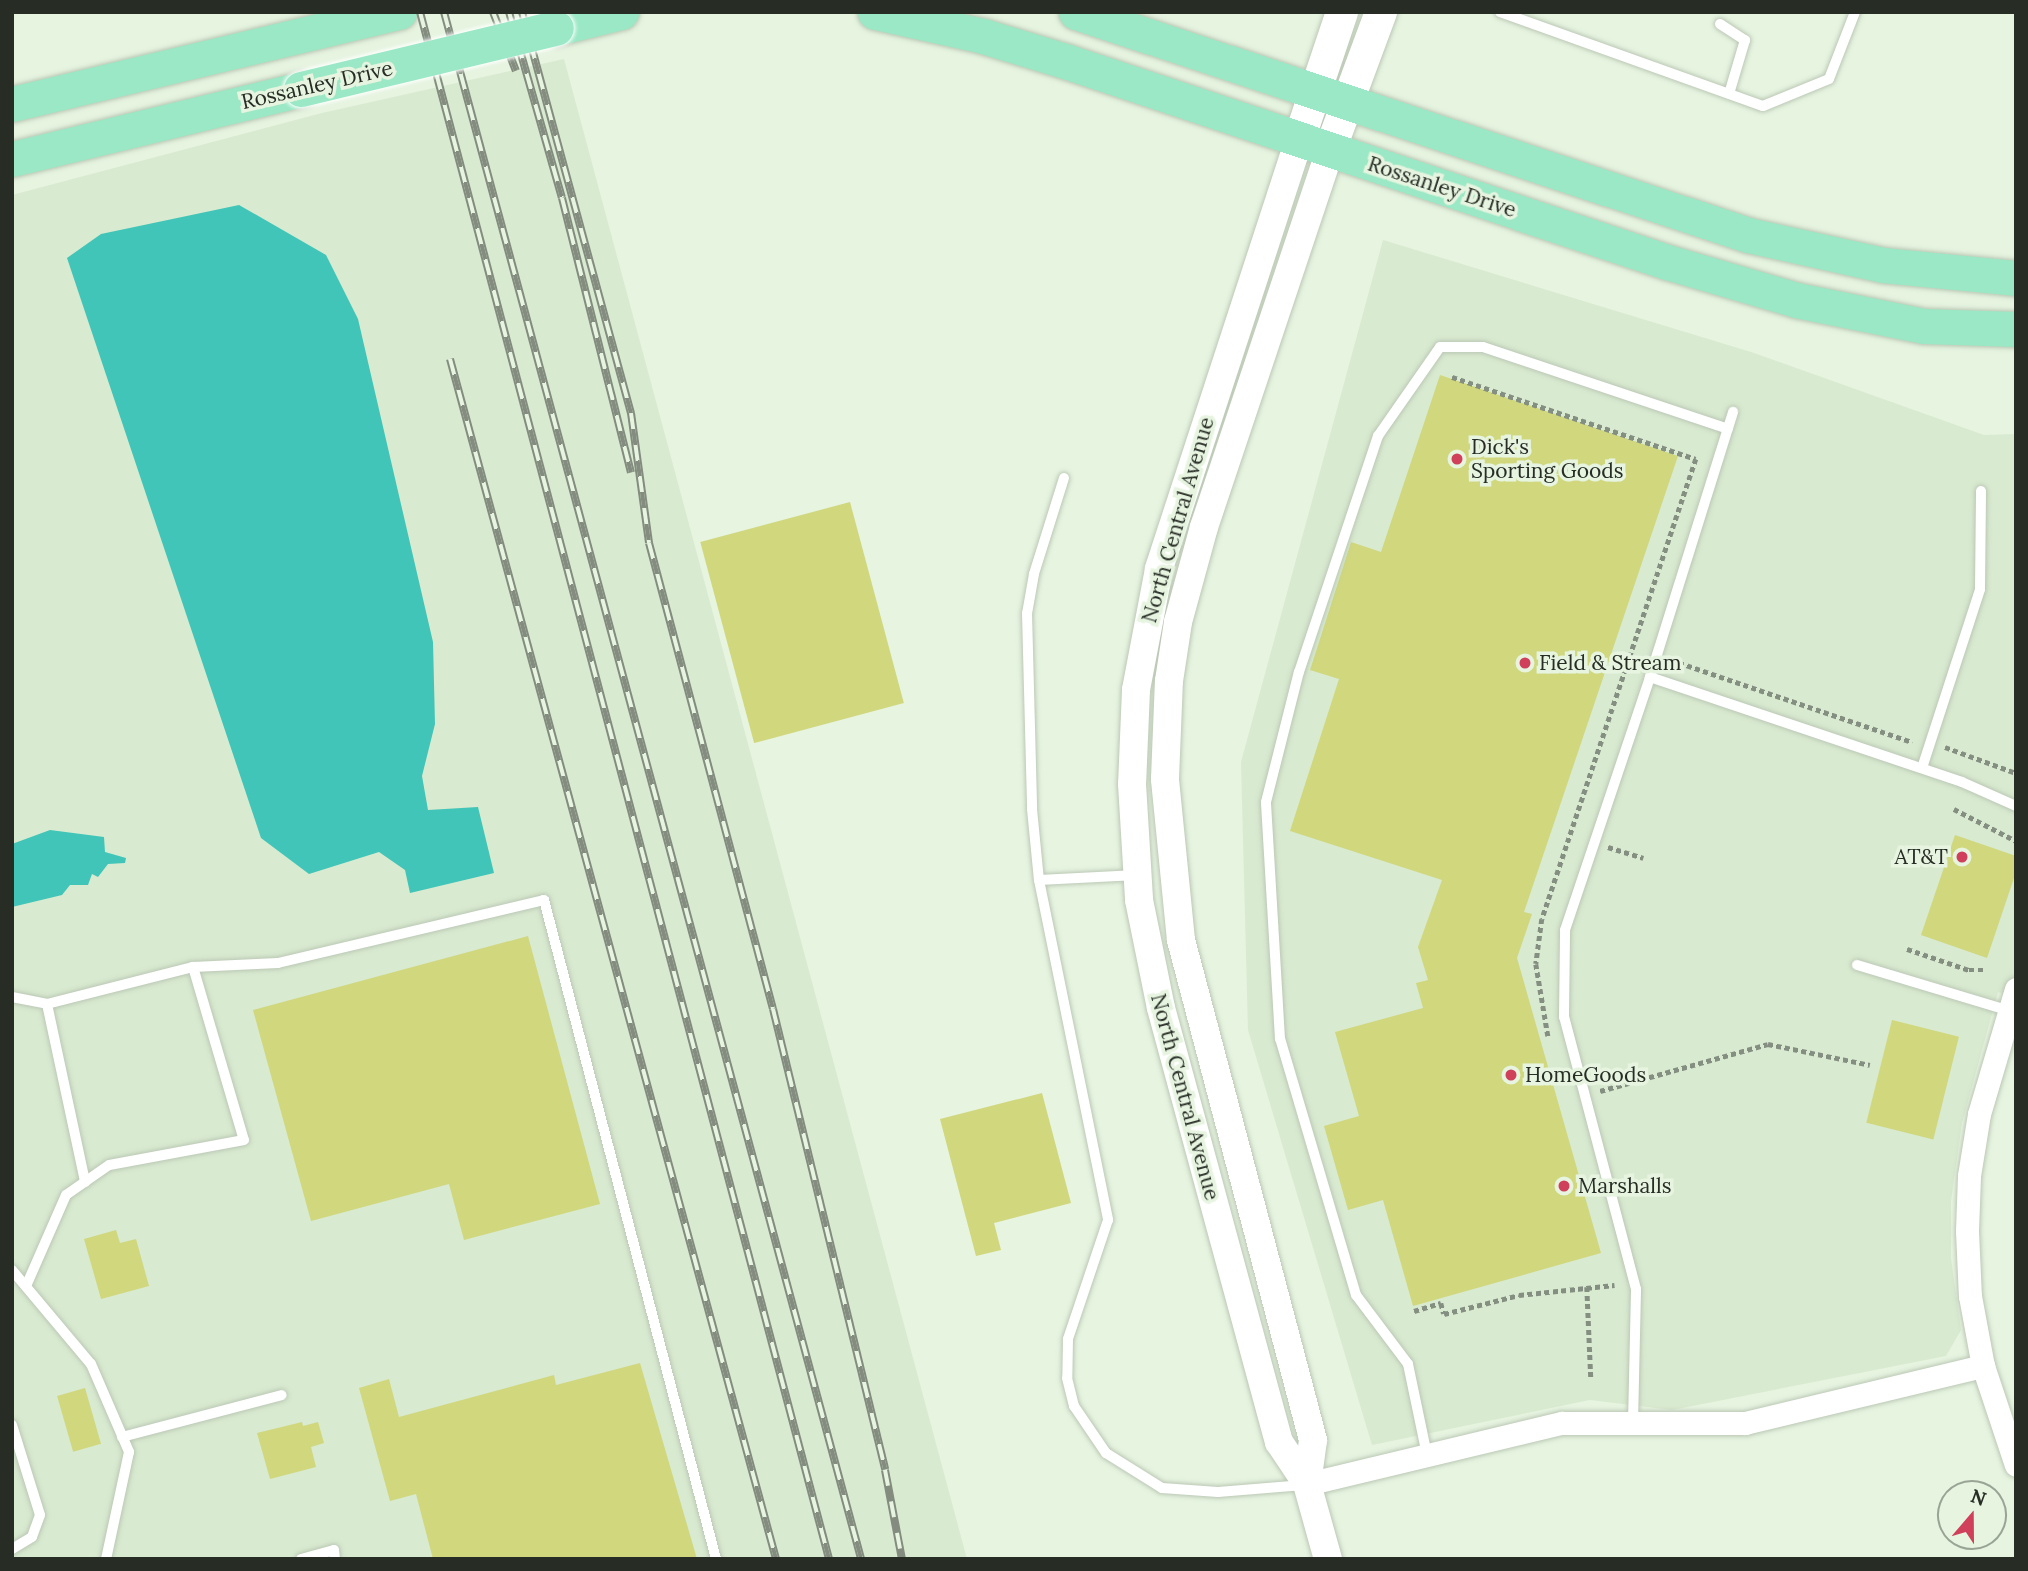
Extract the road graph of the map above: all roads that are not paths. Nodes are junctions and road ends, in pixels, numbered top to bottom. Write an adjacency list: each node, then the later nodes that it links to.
1 (399, 12): 12 (main road)
2 (621, 12): 15 (main road, Rossanley Drive, bridge)
3 (875, 12): 14 (main road, Rossanley Drive)
4 (1076, 12): 10 (main road)
5 (1342, 12): 10 (main road, North Central Avenue)
6 (1381, 12): 13 (main road, North Central Avenue)
7 (1500, 12): 11 (lane)
8 (1855, 12): 11 (lane)
9 (1720, 24): 11 (lane)
10 (1315, 93): 13 (main road); 14 (main road, North Central Avenue)
11 (1729, 94)
12 (12, 104)
13 (1348, 104): 14 (main road, North Central Avenue); 16 (main road)
14 (1315, 145): 17 (main road, Rossanley Drive); 25 (street, North Central Avenue); 42 (street, North Central Avenue)
15 (12, 159)
16 (2016, 278)
17 (2016, 329)
18 (1734, 412): 19 (lane)
19 (1728, 429): 22 (lane); 40 (lane)
20 (1064, 478): 26 (lane)
21 (1982, 491): 23 (lane)
22 (1650, 677): 23 (lane); 37 (lane)
23 (1922, 768): 24 (lane)
24 (2016, 806)
25 (1137, 875): 26 (lane); 42 (street, North Central Avenue)
26 (1039, 880): 42 (lane)
27 (1857, 965): 31 (lane)
28 (193, 967): 30 (lane); 32 (lane); 47 (lane)
29 (12, 996): 30 (lane)
30 (47, 1004): 32 (lane)
31 (2013, 1004): 35 (street)
32 (85, 1182): 34 (lane)
33 (12, 1270): 34 (lane)
34 (26, 1286): 39 (lane)
35 (1983, 1366): 37 (street); 41 (street)
36 (282, 1395): 39 (lane)
37 (1633, 1423): 40 (street)
38 (12, 1425): 43 (lane)
39 (122, 1437): 45 (lane)
40 (1427, 1455): 42 (street)
41 (2016, 1465)
42 (1307, 1484): 48 (street, North Central Avenue)
43 (12, 1549)
44 (335, 1555): 46 (lane)
45 (106, 1559)
46 (302, 1559)
47 (716, 1559)
48 (1328, 1559)

